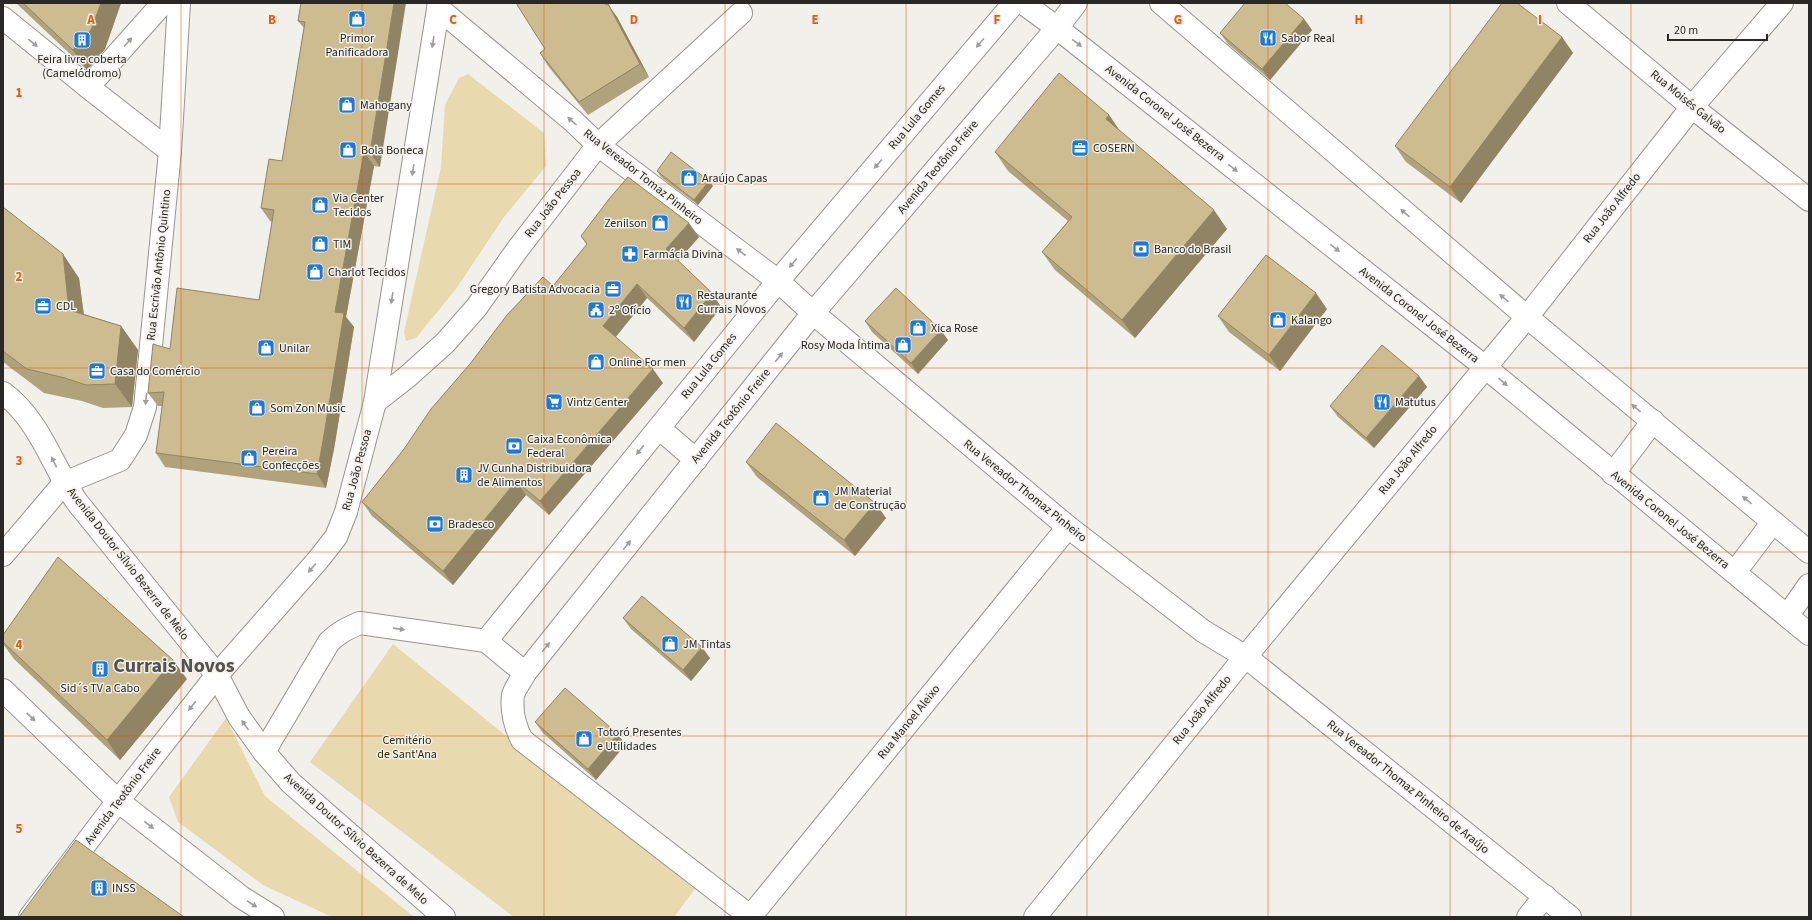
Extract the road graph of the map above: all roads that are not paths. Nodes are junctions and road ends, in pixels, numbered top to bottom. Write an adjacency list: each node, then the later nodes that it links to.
1 (163, 3): 13 (main road, one-way to 1)
2 (179, 3): 16 (main road, Rua Escrivão Antônio Quintino)
3 (1014, 3): 18 (main road, Rua Lula Gomes, one-way to 18)
4 (1023, 3): 12 (main road, Avenida Coronel José Bezerra)
5 (1076, 3): 12 (main road)
6 (1161, 3): 20 (main road, one-way to 6)
7 (1568, 3): 14 (main road, Rua Moisés Galvão)
8 (1782, 3): 14 (main road, Rua João Alfredo)
9 (439, 6): 15 (main road, Rua Vereador Tomaz Pinheiro, one-way to 9); 23 (main road, Rua João Pessoa, one-way to 23)
10 (741, 13): 15 (main road, Rua João Pessoa)
11 (3, 18): 13 (main road, one-way to 13)
12 (1057, 28): 19 (main road, Avenida Teotônio Freire); 21 (main road, Avenida Coronel José Bezerra, one-way to 21)
13 (88, 87): 16 (main road)
14 (1692, 106): 17 (main road, Rua Moisés Galvão); 20 (main road, Rua João Alfredo)
15 (598, 145): 18 (main road, Rua Vereador Tomaz Pinheiro, one-way to 15); 23 (main road, Rua João Pessoa)
16 (170, 151): 28 (main road, Rua Escrivão Antônio Quintino, one-way to 28)
17 (1809, 200)
18 (778, 281): 19 (main road, Rua Vereador Tomaz Pinheiro); 25 (main road, Rua Lula Gomes)
19 (813, 313): 26 (main road, Avenida Teotônio Freire, one-way to 19); 30 (main road, Rua Vereador Thomaz Pinheiro)
20 (1527, 317): 21 (main road, Rua João Alfredo); 24 (main road, one-way to 20)
21 (1485, 367): 27 (main road, Avenida Coronel José Bezerra, one-way to 27); 38 (main road, Rua João Alfredo)
22 (3, 393): 28 (main road, Avenida Doutor Sílvio Bezerra de Melo, one-way to 22)
23 (375, 402): 40 (main road, Rua João Pessoa, one-way to 40)
24 (1653, 421): 27 (main road); 29 (main road, one-way to 24)
25 (659, 428): 26 (main road); 37 (main road, Rua Lula Gomes, one-way to 37)
26 (696, 460): 39 (main road, Avenida Teotônio Freire, one-way to 26)
27 (1613, 474): 33 (main road, Avenida Coronel José Bezerra)
28 (64, 483): 32 (main road); 40 (main road, Avenida Doutor Sílvio Bezerra de Melo)
29 (1773, 522): 31 (main road); 33 (main road)
30 (1068, 527): 38 (main road, Rua Vereador Thomaz Pinheiro); 48 (main road, Rua Manoel Aleixo)
31 (1809, 552)
32 (3, 555)
33 (1735, 572): 35 (main road, Avenida Coronel José Bezerra)
34 (1809, 585): 35 (main road)
35 (1788, 615): 36 (main road, Avenida Coronel José Bezerra)
36 (1809, 634)
37 (486, 641): 39 (main road); 42 (main road, one-way to 37)
38 (1246, 657): 44 (main road, Rua Vereador Thomaz Pinheiro de Araújo); 49 (main road, Rua João Alfredo)
39 (525, 673): 48 (main road, Avenida Teotônio Freire)
40 (217, 676): 42 (main road, Avenida Doutor Sílvio Bezerra de Melo, one-way to 40); 43 (main road, Avenida Teotônio Freire, one-way to 43)
41 (3, 690): 43 (main road, one-way to 43)
42 (264, 752): 47 (main road, Avenida Doutor Sílvio Bezerra de Melo)
43 (118, 801): 45 (main road, Avenida Teotônio Freire); 46 (main road, one-way to 46)
44 (1545, 896): 50 (main road); 51 (main road, Rua Vereador Thomaz Pinheiro de Araújo)
45 (30, 917)
46 (273, 917)
47 (444, 917)
48 (750, 917)
49 (1035, 917)
50 (1528, 917)
51 (1570, 917)

